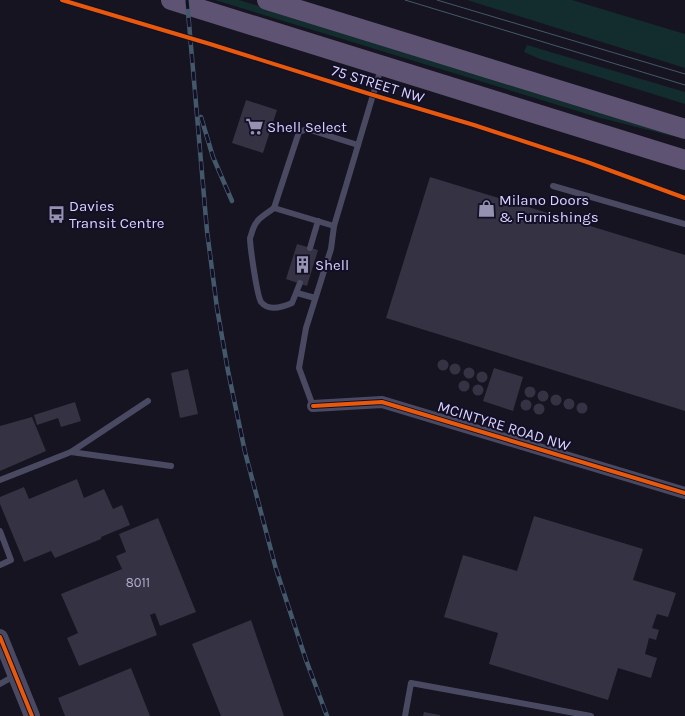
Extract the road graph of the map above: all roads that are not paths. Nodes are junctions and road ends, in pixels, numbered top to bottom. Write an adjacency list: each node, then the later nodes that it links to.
1 (171, 0): 3 (main road, 75 STREET NW)
2 (267, 0): 4 (main road)
3 (382, 65): 5 (lane); 6 (main road, 75 STREET NW)
4 (685, 129)
5 (358, 145): 8 (lane); 11 (lane)
6 (685, 160)
7 (553, 186): 10 (lane)
8 (274, 208): 9 (lane); 14 (lane)
9 (318, 221): 11 (lane); 12 (lane)
10 (685, 224)
11 (334, 226): 15 (lane)
12 (310, 248)
13 (300, 283): 14 (lane)
14 (297, 293): 15 (lane)
15 (316, 298): 17 (lane)
16 (148, 401): 18 (lane)
17 (313, 406): 21 (street, MCINTYRE ROAD NW)
18 (71, 452): 19 (lane); 20 (lane)
19 (171, 466)
20 (0, 480)
21 (685, 493)
22 (0, 531): 23 (lane)
23 (0, 565)
24 (0, 637): 25 (street)
25 (16, 675): 26 (lane); 27 (street)
26 (0, 684)
27 (32, 716)
28 (405, 716): 29 (lane)
29 (591, 716)

